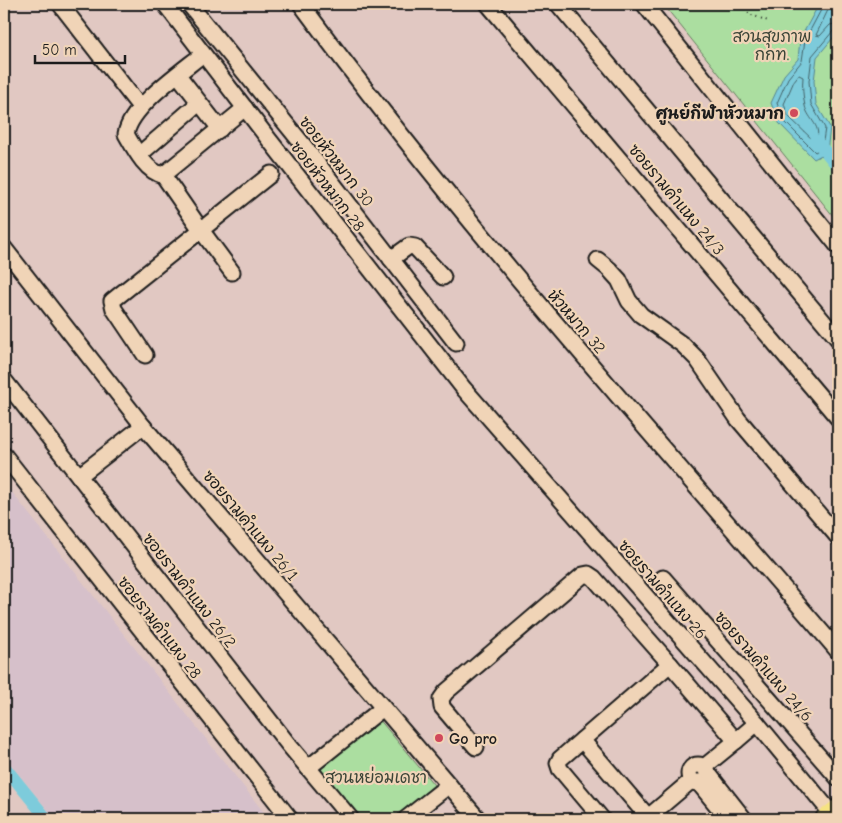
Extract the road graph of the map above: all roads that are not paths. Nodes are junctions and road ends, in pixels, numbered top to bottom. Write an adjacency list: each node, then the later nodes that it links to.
1 (60, 4): 11 (street)
2 (165, 4): 8 (street, ซอยหัวหมาก 28)
3 (189, 4): 20 (street, ซอยหัวหมาก 30)
4 (301, 4): 35 (street, หัวหมาก 32)
5 (488, 4): 29 (street, ซอยรามคำแหง 24/3)
6 (558, 4): 24 (street)
7 (644, 4): 18 (street)
8 (203, 54): 9 (street); 12 (street, ซอยหัวหมาก 28)
9 (178, 75): 10 (street); 11 (street)
10 (199, 103): 13 (street); 14 (street)
11 (140, 107): 14 (street)
12 (245, 108): 13 (street); 28 (street, ซอยหัวหมาก 28)
13 (220, 129): 16 (street)
14 (139, 155): 16 (street)
15 (271, 174): 17 (street)
16 (163, 175): 17 (street)
17 (201, 230): 22 (street); 26 (street)
18 (838, 246)
19 (4, 248): 30 (street, ซอยรามคำแหง 26/1)
20 (391, 259): 23 (street); 25 (street, ซอยหัวหมาก 30)
21 (598, 260): 33 (street)
22 (232, 272)
23 (443, 277)
24 (838, 339)
25 (456, 343)
26 (145, 355)
27 (4, 380): 32 (street, ซอยรามคำแหง 26/2)
28 (464, 389): 38 (street, ซอยรามคำแหง 26)
29 (838, 418)
30 (143, 426): 32 (street); 37 (street, ซอยรามคำแหง 26/1)
31 (4, 455): 48 (street, ซอยรามคำแหง 28)
32 (79, 476): 42 (street, ซอยรามคำแหง 26/2)
33 (838, 537)
34 (663, 578): 44 (street, ซอยรามคำแหง 24/6)
35 (838, 651)
36 (670, 664): 39 (street); 40 (street); 41 (street)
37 (383, 708): 42 (street); 45 (street, ซอยรามคำแหง 26/1)
38 (757, 723): 40 (street); 46 (street, ซอยรามคำแหง 26)
39 (582, 740): 47 (street); 52 (street)
40 (736, 741): 43 (street)
41 (476, 747)
42 (308, 768): 49 (street, ซอยรามคำแหง 26/2)
43 (700, 775): 47 (street); 53 (street); 54 (street)
44 (838, 778)
45 (449, 785): 50 (street); 51 (street, ซอยรามคำแหง 26/1)
46 (833, 815)
47 (647, 818)
48 (290, 819)
49 (351, 819)
50 (406, 819)
51 (478, 819)
52 (602, 819)
53 (728, 819)
54 (744, 819)

